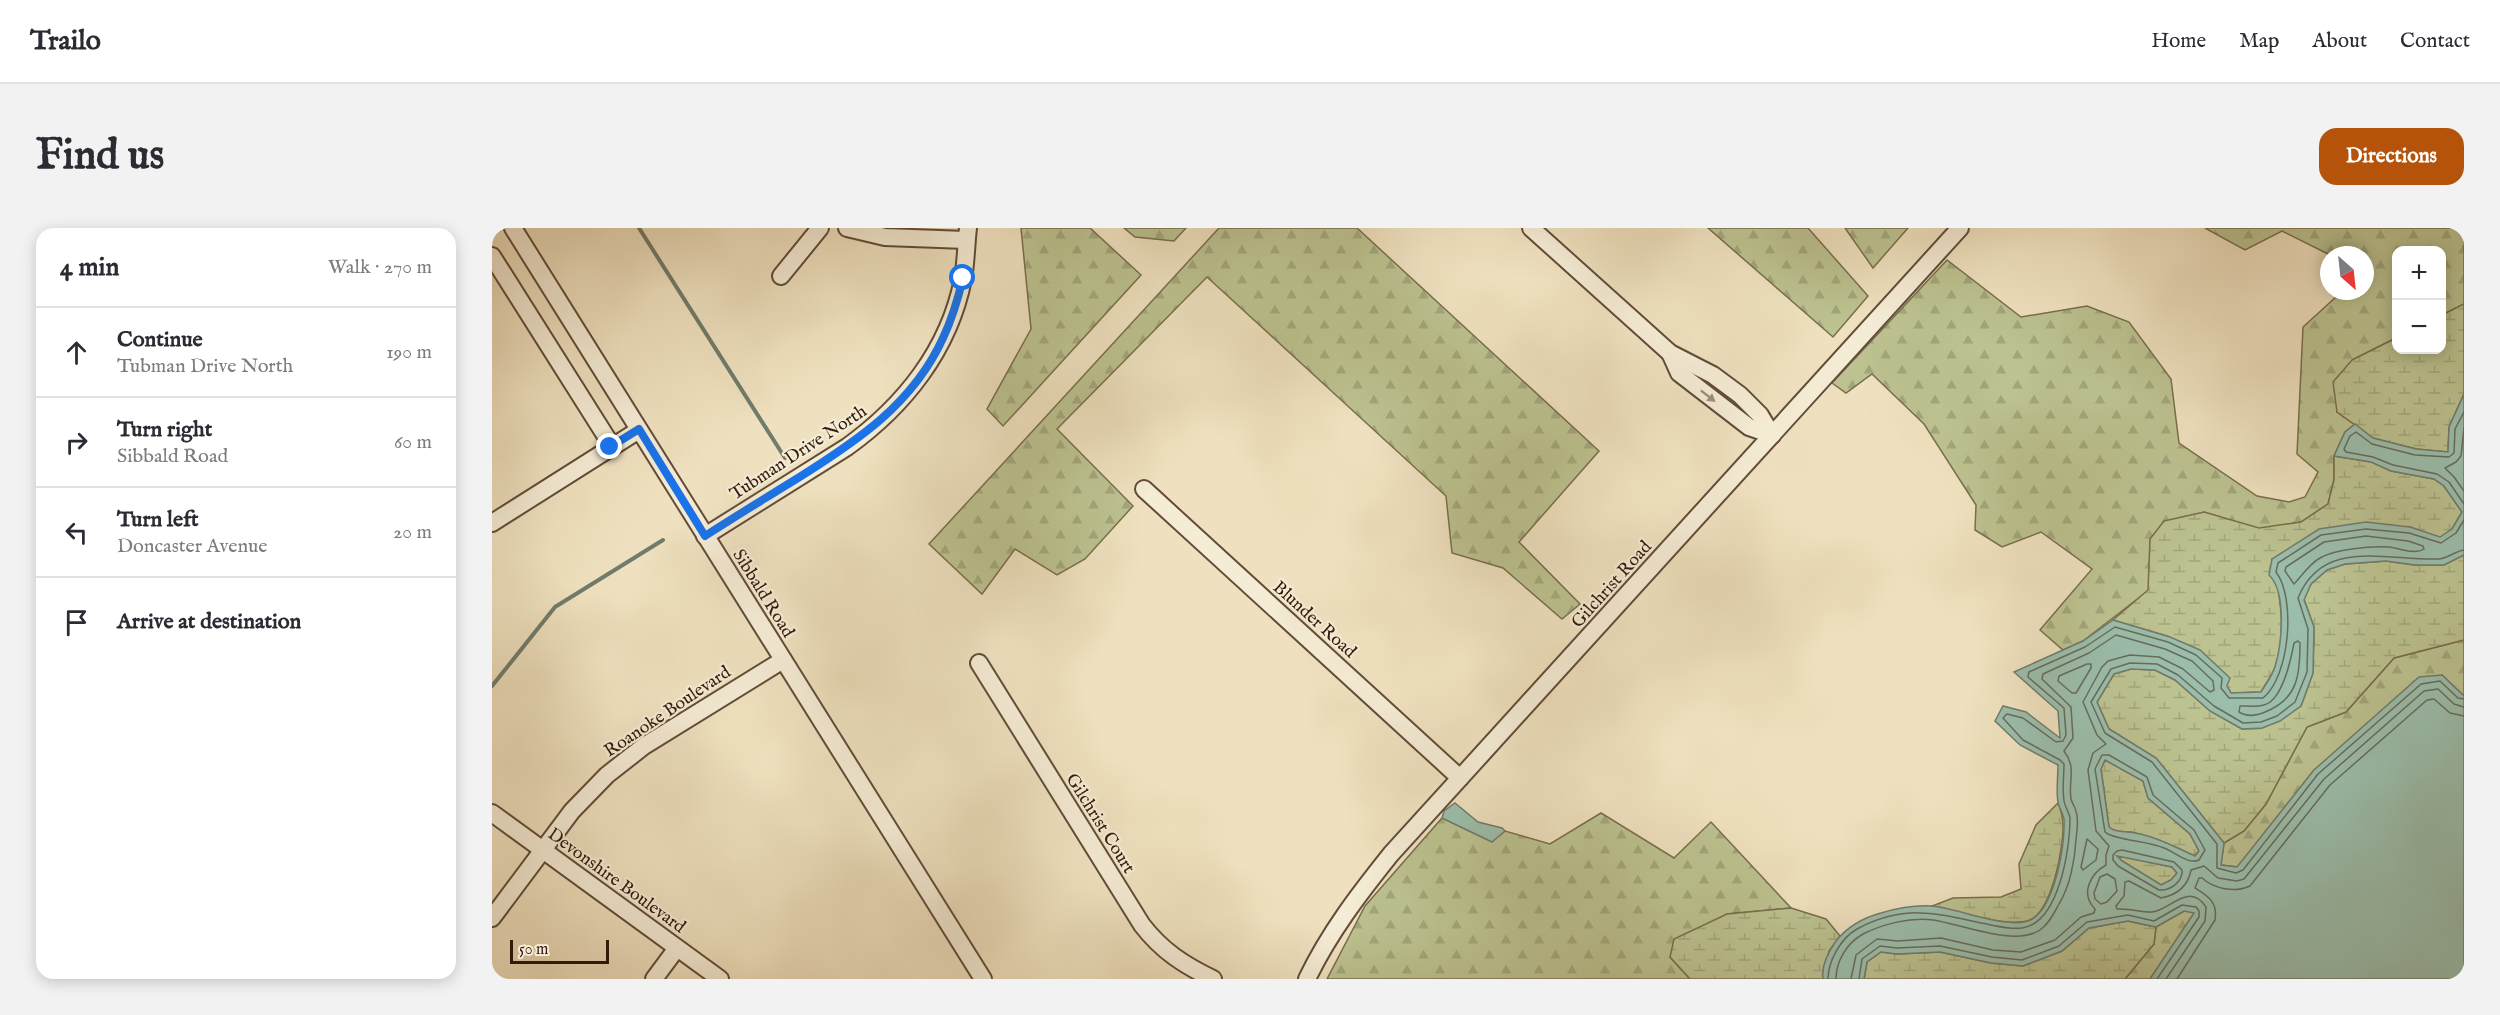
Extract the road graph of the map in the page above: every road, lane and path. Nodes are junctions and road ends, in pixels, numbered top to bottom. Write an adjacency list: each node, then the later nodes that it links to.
1 (513, 228): 9 (street, Sibbald Road)
2 (820, 228): 8 (street)
3 (847, 228): 6 (street)
4 (1530, 228): 10 (street)
5 (1960, 228): 10 (street, Gilchrist Road)
6 (967, 234): 14 (street, Tubman Drive North)
7 (492, 256): 11 (street)
8 (781, 276)
9 (639, 429): 11 (street); 14 (street, Sibbald Road)
10 (1772, 435): 17 (street, Gilchrist Road)
11 (612, 446): 13 (street)
12 (1144, 489): 17 (street, Blunder Road)
13 (492, 523)
14 (705, 536): 15 (street, Sibbald Road)
15 (783, 660): 19 (street, Roanoke Boulevard); 24 (street, Sibbald Road)
16 (980, 663): 25 (street, Gilchrist Court)
17 (1460, 778): 26 (street, Gilchrist Road)
18 (492, 813): 19 (street, Devonshire Boulevard)
19 (542, 849): 20 (street, Roanoke Boulevard); 21 (street, Devonshire Boulevard)
20 (492, 918)
21 (677, 948): 22 (street); 23 (street, Devonshire Boulevard)
22 (654, 979)
23 (720, 979)
24 (983, 979)
25 (1213, 979)
26 (1307, 979)

